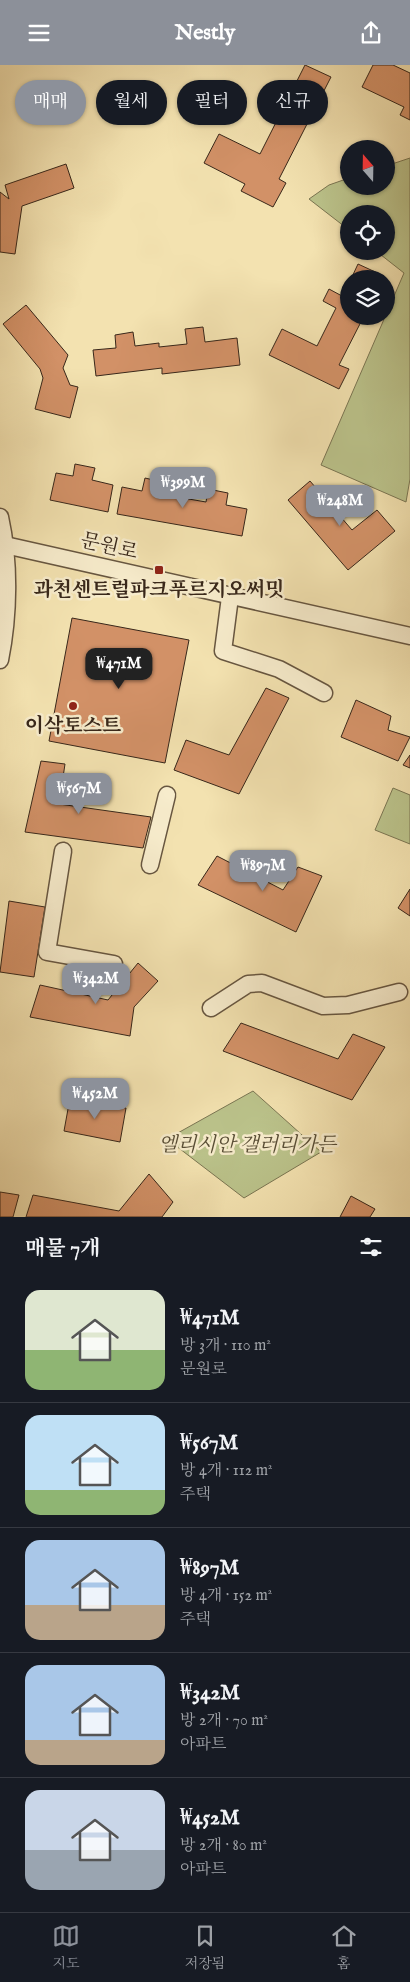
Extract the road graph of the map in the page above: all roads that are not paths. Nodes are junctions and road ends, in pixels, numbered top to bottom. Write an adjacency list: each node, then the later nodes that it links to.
1 (0, 517): 2 (street)
2 (5, 545): 3 (street, 문원로); 5 (street)
3 (230, 597): 4 (street, 문원로); 6 (street)
4 (410, 636)
5 (0, 660)
6 (324, 693)
7 (167, 795): 9 (street)
8 (63, 851): 10 (street)
9 (150, 865)
10 (114, 964)
11 (399, 992): 12 (street)
12 (211, 1008)

